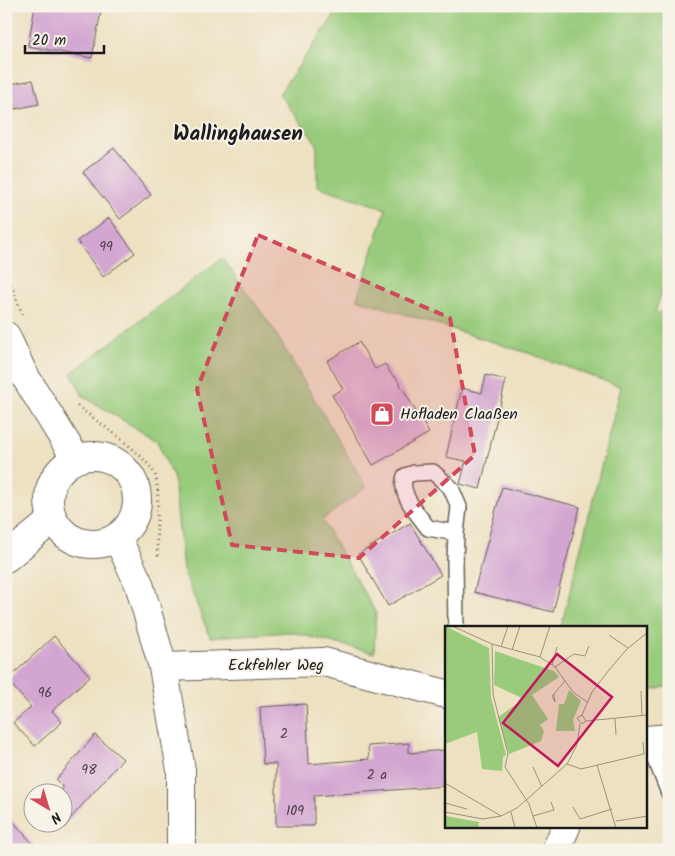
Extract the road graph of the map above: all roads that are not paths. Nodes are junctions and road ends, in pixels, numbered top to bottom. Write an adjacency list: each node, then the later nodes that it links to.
1 (6, 336): 2 (street)
2 (76, 459): 3 (street); 5 (street)
3 (53, 519): 5 (street); 6 (street)
4 (456, 533): 7 (lane)
5 (117, 537): 8 (street)
6 (6, 558)
7 (456, 626)
8 (163, 667): 9 (street, Eckfehler Weg); 13 (street)
9 (445, 694)
10 (654, 739): 11 (lane)
11 (669, 793)
12 (566, 828): 14 (street)
13 (181, 850)
14 (556, 850)

